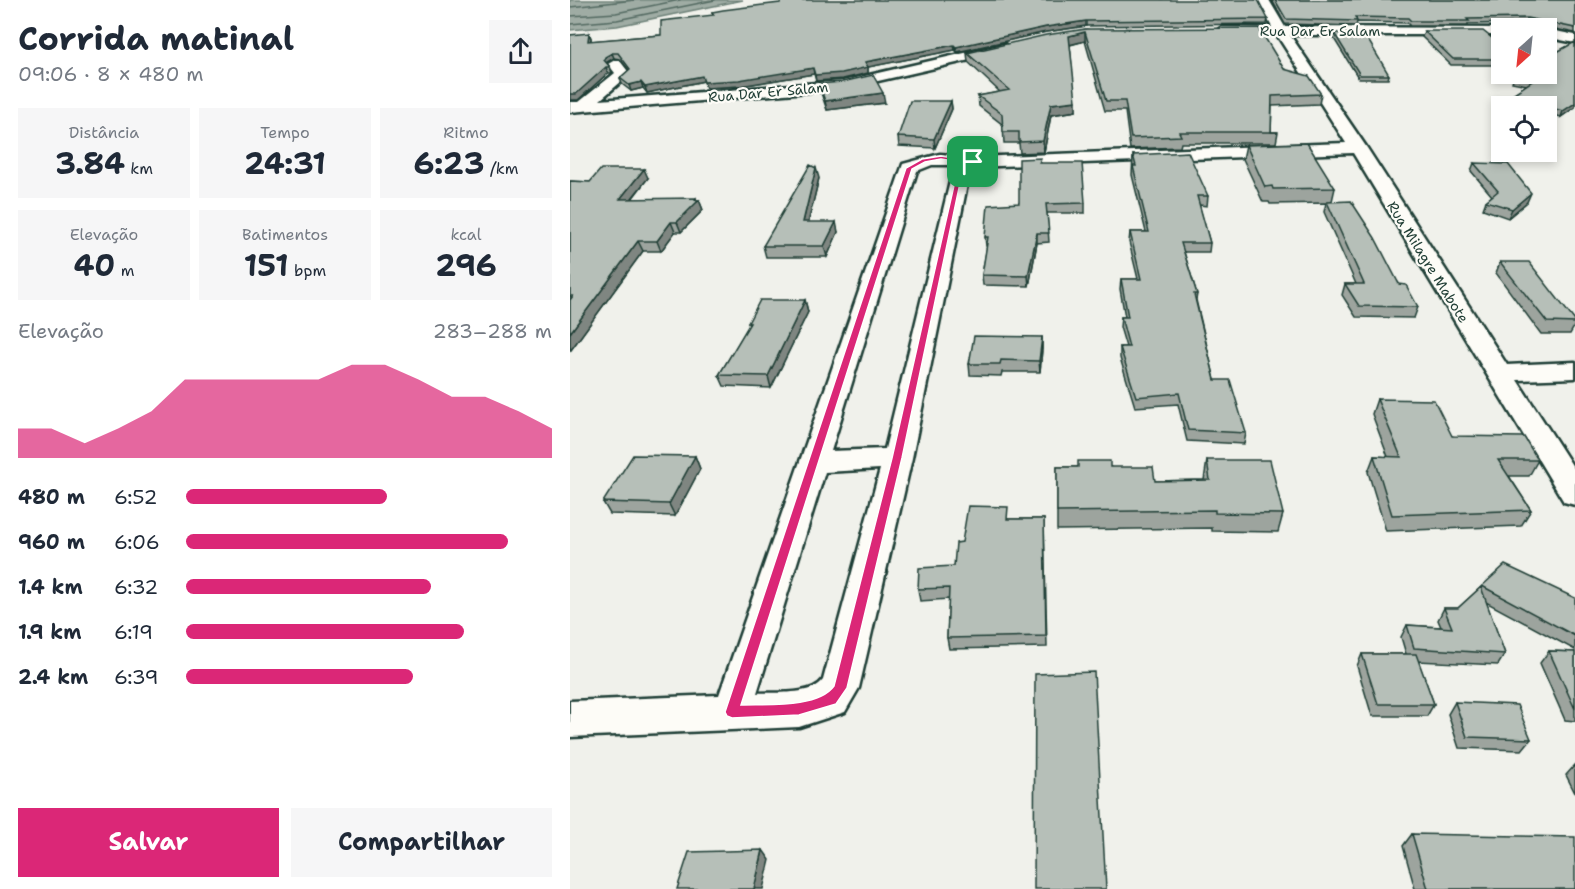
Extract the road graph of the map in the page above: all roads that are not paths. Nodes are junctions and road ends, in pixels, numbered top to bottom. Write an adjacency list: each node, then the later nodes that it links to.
1 (1263, 0): 2 (street, Rua Milagre Mabote)
2 (1280, 30): 3 (street, Rua Dar Er Salam); 4 (street, Rua Dar Er Salam); 10 (street, Rua Milagre Mabote)
3 (1210, 31)
4 (1491, 31)
5 (1557, 35): 6 (street)
6 (1575, 39)
7 (1023, 43): 9 (street, Rua Dar Er Salam)
8 (615, 64): 9 (street)
9 (574, 110)
10 (1358, 147): 11 (street); 13 (street, Rua Milagre Mabote)
11 (973, 162): 14 (street); 15 (street)
12 (1575, 370): 13 (street)
13 (1497, 373): 16 (street, Rua Milagre Mabote)
14 (897, 458): 15 (street); 17 (street)
15 (815, 462): 17 (street)
16 (1575, 494)
17 (732, 712): 18 (street)
18 (570, 719)

